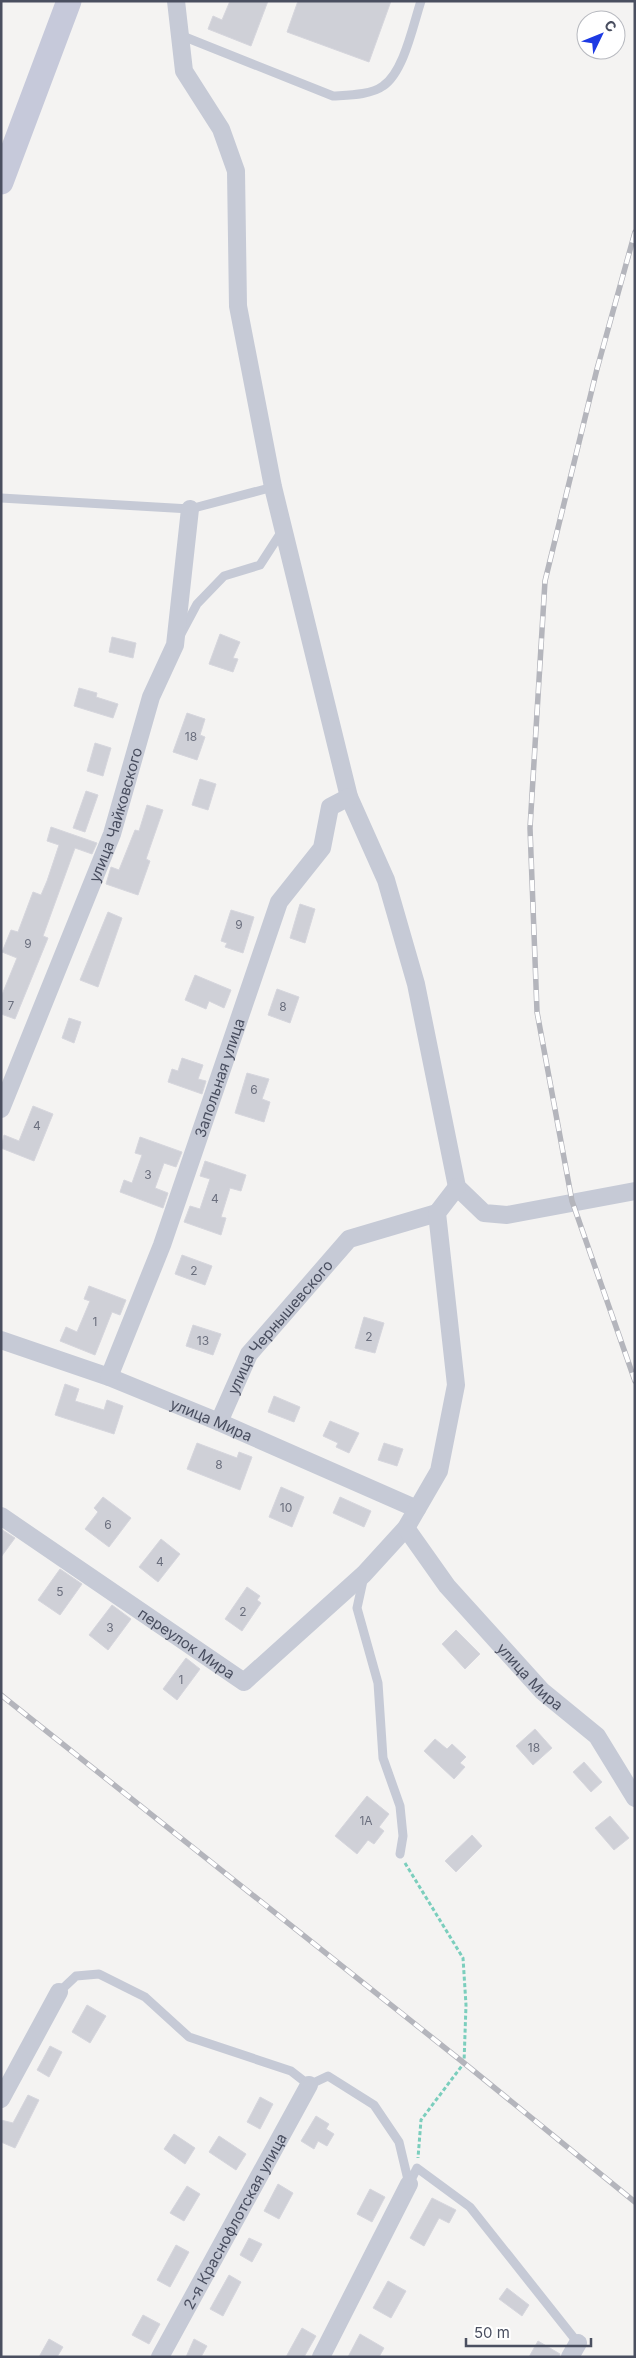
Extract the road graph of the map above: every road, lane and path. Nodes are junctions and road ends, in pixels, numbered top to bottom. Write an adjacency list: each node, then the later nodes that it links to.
1 (69, 1): 5 (main road)
2 (176, 1): 4 (street)
3 (421, 1): 4 (lane)
4 (180, 35): 6 (street)
5 (1, 182)
6 (273, 487): 8 (lane); 9 (street)
7 (1, 498): 8 (lane)
8 (190, 509): 10 (street, улица Чайковского)
9 (283, 529): 10 (lane); 11 (street)
10 (175, 645): 12 (street, улица Чайковского)
11 (349, 797): 13 (street); 17 (street, Запольная улица)
12 (1, 1109)
13 (457, 1187): 14 (street); 15 (street)
14 (635, 1191)
15 (437, 1213): 18 (street, улица Чернышевского); 19 (street, переулок Мира)
16 (1, 1340): 17 (street, улица Мира)
17 (109, 1376): 18 (street, улица Мира)
18 (219, 1422): 19 (street, улица Мира)
19 (416, 1509): 21 (street, переулок Мира)
20 (1, 1516): 22 (street, переулок Мира)
21 (406, 1528): 22 (street, переулок Мира); 23 (street, улица Мира)
22 (364, 1574): 24 (lane)
23 (635, 1798)
24 (400, 1854): 28 (path)
25 (59, 1992): 26 (lane); 27 (street)
26 (309, 2084): 28 (lane); 30 (street, 2-я Краснофлотская улица)
27 (1, 2099)
28 (413, 2176): 29 (lane); 31 (street)
29 (574, 2350)
30 (160, 2357)
31 (321, 2357)

